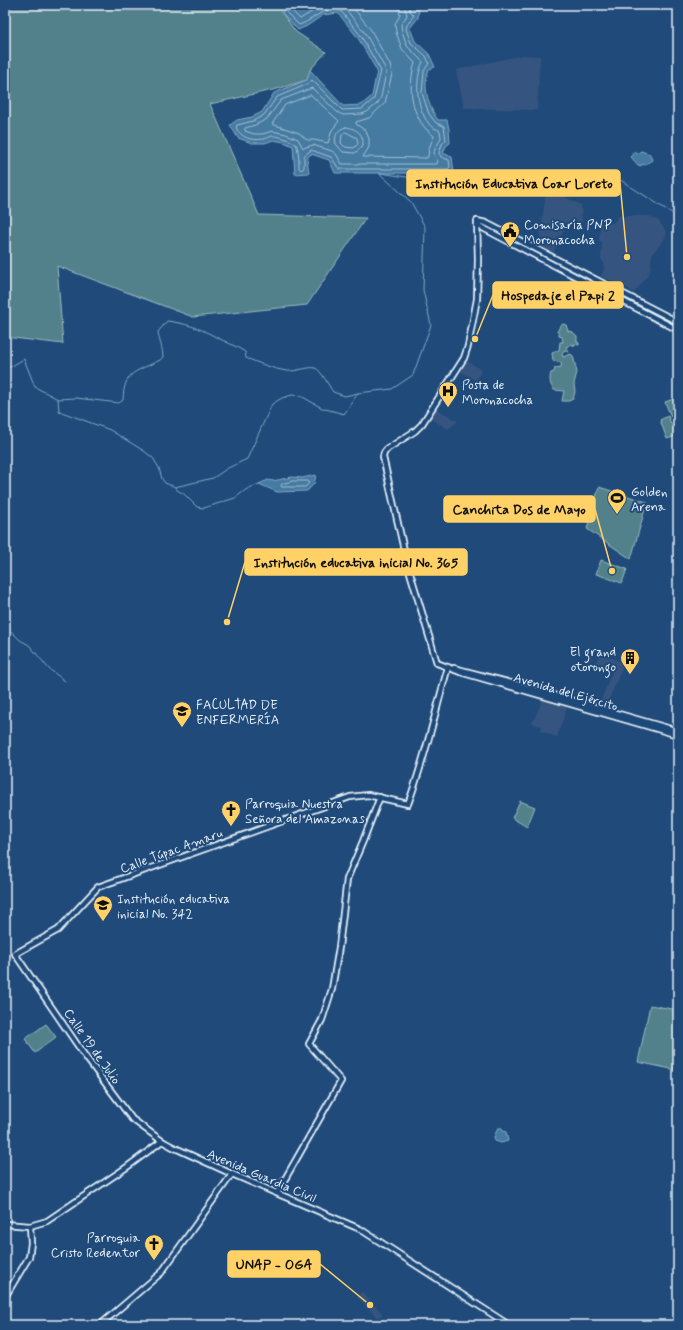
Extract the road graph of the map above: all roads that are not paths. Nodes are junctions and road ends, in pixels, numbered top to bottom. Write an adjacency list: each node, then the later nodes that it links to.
1 (477, 223): 2 (street); 3 (street); 4 (street, Avenida del Ejército)
2 (678, 322)
3 (678, 330)
4 (448, 667): 5 (street, Avenida del Ejército); 8 (street, Calle Túpac Amaru)
5 (583, 705): 6 (street, Avenida del Ejército); 7 (street, Avenida del Ejército)
6 (678, 731)
7 (678, 734)
8 (380, 797): 9 (street, Calle Túpac Amaru); 12 (street)
9 (16, 954): 10 (street, Calle 19 de Julio)
10 (162, 1141): 11 (street, Avenida Guardia Civil); 14 (street)
11 (232, 1174): 12 (street, Avenida Guardia Civil); 18 (street)
12 (278, 1193): 19 (street, Avenida Guardia Civil)
13 (5, 1224): 14 (street)
14 (30, 1226): 15 (street)
15 (5, 1297)
16 (5, 1322): 17 (street)
17 (8, 1325)
18 (100, 1325)
19 (510, 1325)

